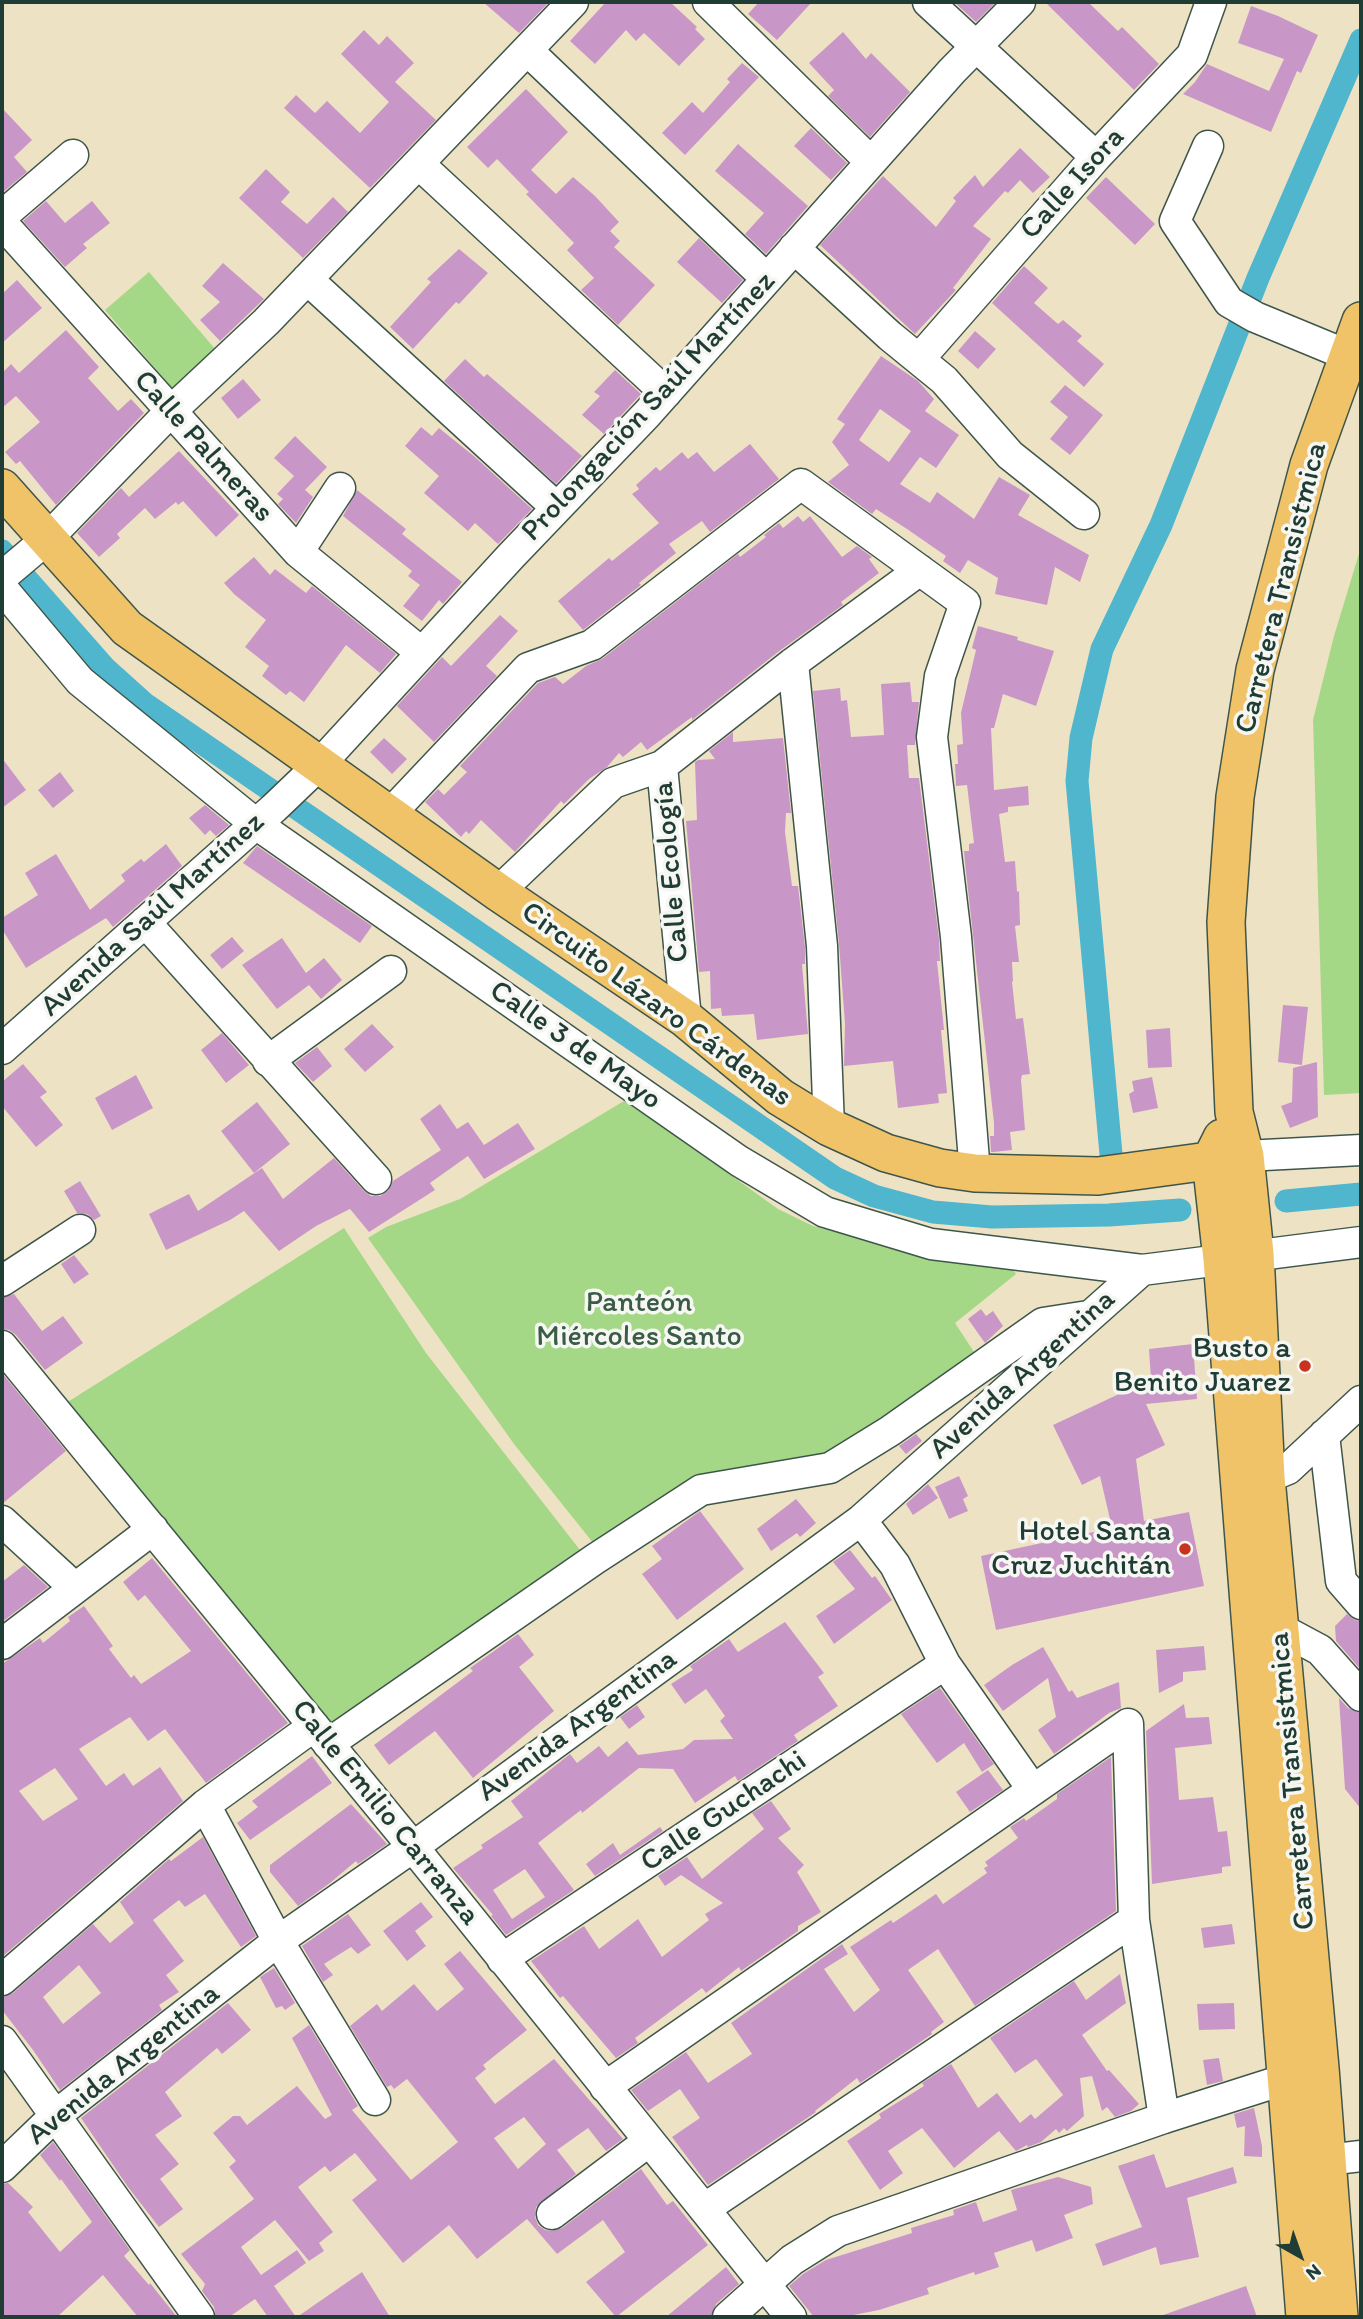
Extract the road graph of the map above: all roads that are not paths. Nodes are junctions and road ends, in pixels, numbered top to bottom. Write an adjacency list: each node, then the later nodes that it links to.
1 (573, 2): 7 (street)
2 (708, 2): 11 (street)
3 (928, 2): 6 (street)
4 (1020, 2): 6 (street, Prolongación Saúl Martínez)
5 (1211, 2): 10 (street, Calle Isora)
6 (976, 46): 10 (street); 11 (street, Prolongación Saúl Martínez)
7 (527, 50): 12 (street); 17 (street)
8 (1208, 146): 19 (street)
9 (73, 155): 13 (street)
10 (1096, 156): 20 (street, Calle Isora)
11 (871, 162): 15 (street, Prolongación Saúl Martínez)
12 (419, 164): 16 (street); 21 (street)
13 (2, 216)
14 (2, 223): 22 (street, Calle Palmeras)
15 (794, 248): 17 (street, Prolongación Saúl Martínez); 20 (street)
16 (307, 279): 22 (street); 25 (street)
17 (767, 279): 21 (street, Prolongación Saúl Martínez)
18 (1361, 321): 19 (main road, Carretera Transistmica)
19 (1347, 355): 46 (main road, Carretera Transistmica)
20 (920, 358): 26 (street)
21 (666, 393): 25 (street, Prolongación Saúl Martínez)
22 (170, 412): 27 (street); 28 (street, Calle Palmeras)
23 (2, 488): 27 (main road, Circuito Lázaro Cárdenas)
24 (340, 488): 28 (street)
25 (556, 509): 31 (street, Prolongación Saúl Martínez)
26 (1084, 514)
27 (41, 544): 30 (street); 34 (main road, Circuito Lázaro Cárdenas)
28 (298, 552): 31 (street, Calle Palmeras)
29 (920, 570): 32 (street); 35 (street); 45 (street)
30 (3, 580): 36 (street, Calle 3 de Mayo)
31 (422, 653): 34 (street, Prolongación Saúl Martínez)
32 (793, 663): 33 (street); 43 (street)
33 (662, 766): 37 (street); 40 (street, Calle Ecología)
34 (308, 776): 35 (main road, Circuito Lázaro Cárdenas); 36 (street, Prolongación Saúl Martínez)
35 (390, 814): 37 (main road, Circuito Lázaro Cárdenas)
36 (265, 816): 38 (street, Avenida Saúl Martínez); 51 (street, Calle 3 de Mayo)
37 (498, 892): 40 (main road, Circuito Lázaro Cárdenas)
38 (145, 922): 41 (street, Avenida Saúl Martínez); 42 (street)
39 (391, 971): 42 (street)
40 (686, 1019): 43 (main road, Circuito Lázaro Cárdenas)
41 (2, 1049)
42 (268, 1061): 47 (street)
43 (829, 1127): 45 (main road, Circuito Lázaro Cárdenas)
44 (1361, 1150): 46 (street, Circuito Lázaro Cárdenas)
45 (975, 1173): 46 (main road, Circuito Lázaro Cárdenas)
46 (1230, 1173): 50 (main road, Carretera Transistmica)
47 (376, 1179)
48 (80, 1230): 52 (street)
49 (1361, 1242): 50 (street, Calle 3 de Mayo)
50 (1238, 1252): 51 (street, Calle 3 de Mayo); 57 (main road, Carretera Transistmica)
51 (1142, 1270): 53 (street, Avenida Argentina)
52 (2, 1281)
53 (1088, 1316): 58 (street, Avenida Argentina); 67 (street)
54 (2, 1346): 60 (street, Calle Emilio Carranza)
55 (1357, 1414): 56 (street)
56 (1324, 1435): 57 (street); 62 (street)
57 (1253, 1480): 63 (main road, Carretera Transistmica); 76 (main road, Carretera Transistmica)
58 (861, 1520): 65 (street); 70 (street, Avenida Argentina)
59 (2, 1521): 61 (street)
60 (153, 1529): 61 (street); 67 (street, Calle Emilio Carranza)
61 (75, 1588): 64 (street)
62 (1361, 1604)
63 (1279, 1628): 66 (street); 76 (main road, Carretera Transistmica)
64 (2, 1644)
65 (945, 1664): 68 (street); 73 (street, Calle Guchachi)
66 (1361, 1696)
67 (321, 1735): 69 (street); 70 (street, Calle Emilio Carranza)
68 (1033, 1790): 71 (street); 77 (street)
69 (205, 1805): 72 (street); 74 (street)
70 (413, 1847): 72 (street, Avenida Argentina); 73 (street, Calle Emilio Carranza)
71 (1134, 1920): 80 (street); 84 (street)
72 (278, 1941): 78 (street); 79 (street, Avenida Argentina)
73 (502, 1959): 77 (street, Calle Emilio Carranza)
74 (2, 1980)
75 (2, 2041): 79 (street)
76 (1304, 2073): 80 (street); 82 (main road, Carretera Transistmica); 90 (main road, Carretera Transistmica)
77 (605, 2087): 81 (street, Calle Emilio Carranza)
78 (375, 2100)
79 (56, 2115): 83 (street, Avenida Argentina); 87 (street)
80 (1164, 2118): 86 (street)
81 (649, 2141): 84 (street, Calle Emilio Carranza); 85 (street)
82 (1344, 2158): 91 (main road, Carretera Transistmica)
83 (2, 2167)
84 (704, 2209): 86 (street, Calle Emilio Carranza)
85 (552, 2214)
86 (764, 2284): 88 (street); 89 (street, Calle Emilio Carranza)
87 (199, 2317)
88 (728, 2317)
89 (791, 2317)
90 (1305, 2317)
91 (1339, 2317)

